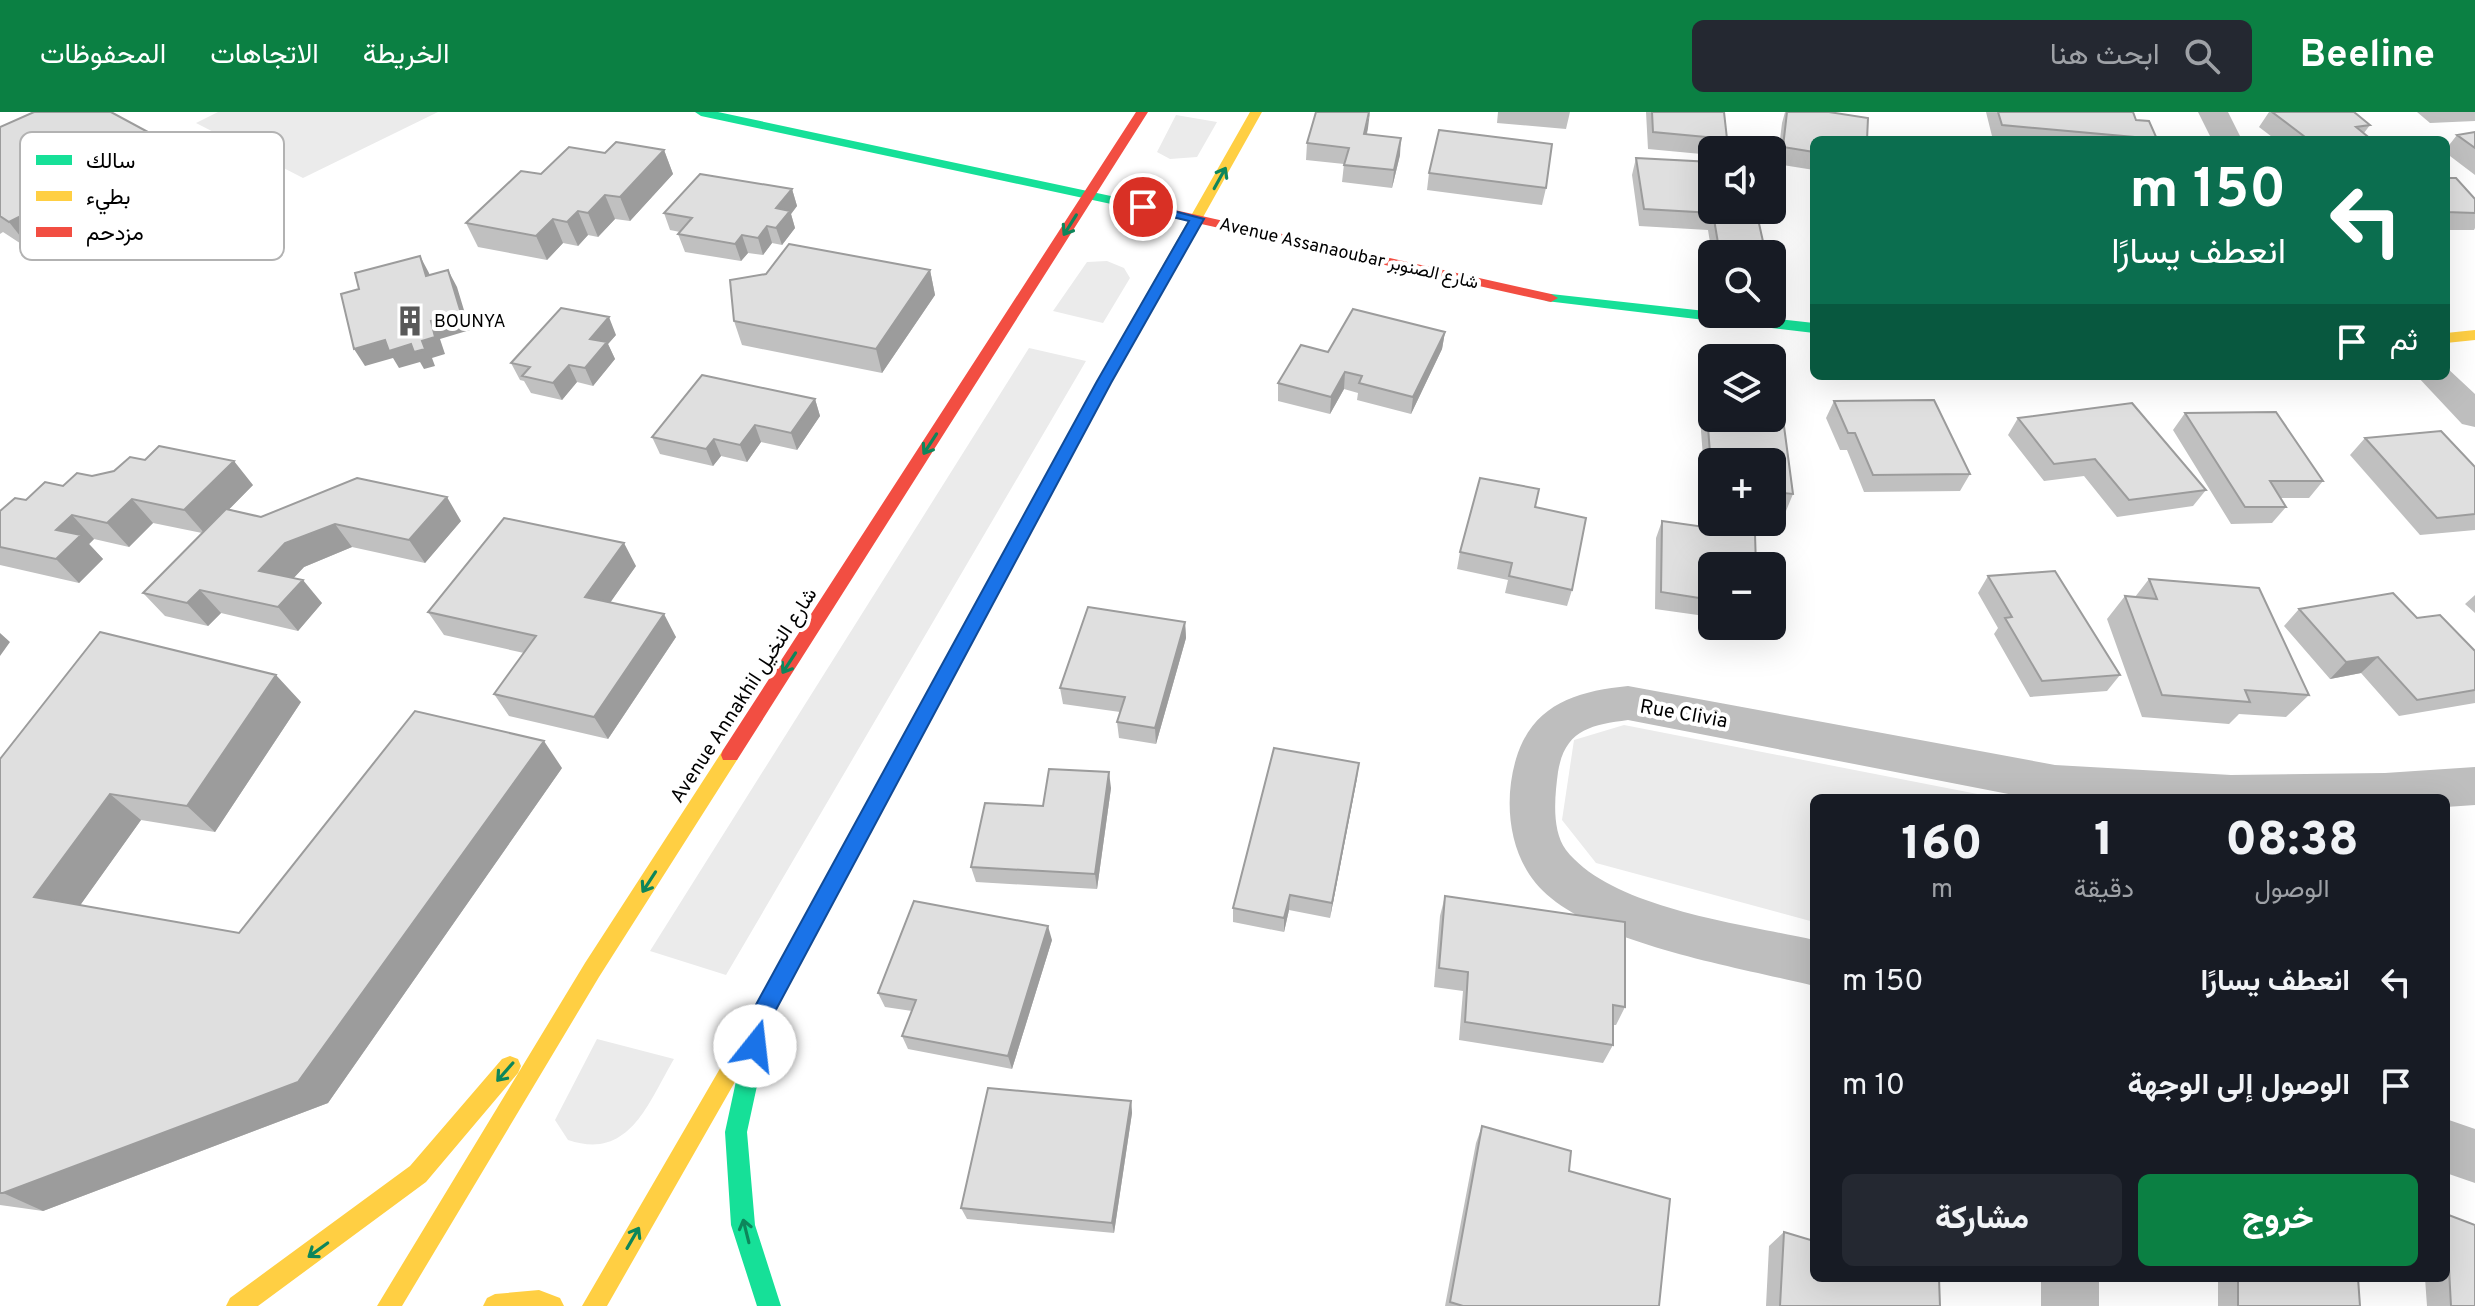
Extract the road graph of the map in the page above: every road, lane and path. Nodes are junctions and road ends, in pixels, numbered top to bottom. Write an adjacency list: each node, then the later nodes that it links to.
1 (701, 112): 6 (main road, Avenue Assanaoubar شارع الصنوبر)
2 (1142, 112): 6 (main road, Avenue Annakhil شارع النخيل)
3 (1256, 112): 7 (main road, one-way to 3)
4 (2213, 112): 5 (street)
5 (2225, 136)
6 (1089, 195): 7 (main road, Avenue Assanaoubar شارع الصنوبر); 16 (main road, Avenue Annakhil شارع النخيل, one-way to 16)
7 (1197, 219): 8 (main road, Avenue Assanaoubar شارع الصنوبر); 17 (main road)
8 (1810, 328)
9 (2475, 335): 10 (main road)
10 (2450, 338)
11 (2439, 380): 12 (street)
12 (2475, 415)
13 (2475, 786): 14 (street, Rue Clivia)
14 (2056, 791): 15 (street, Rue Clivia)
15 (1810, 962)
16 (592, 970): 21 (main road, one-way to 21); 22 (main road, Avenue Annakhil شارع النخيل)
17 (761, 1017): 25 (main road, one-way to 17); 26 (main road, one-way to 17)
18 (2450, 1147): 19 (street)
19 (2475, 1156)
20 (2070, 1282): 27 (street)
21 (238, 1306)
22 (389, 1306)
23 (495, 1306): 24 (main road)
24 (552, 1306)
25 (594, 1306)
26 (769, 1306)
27 (2070, 1306)

